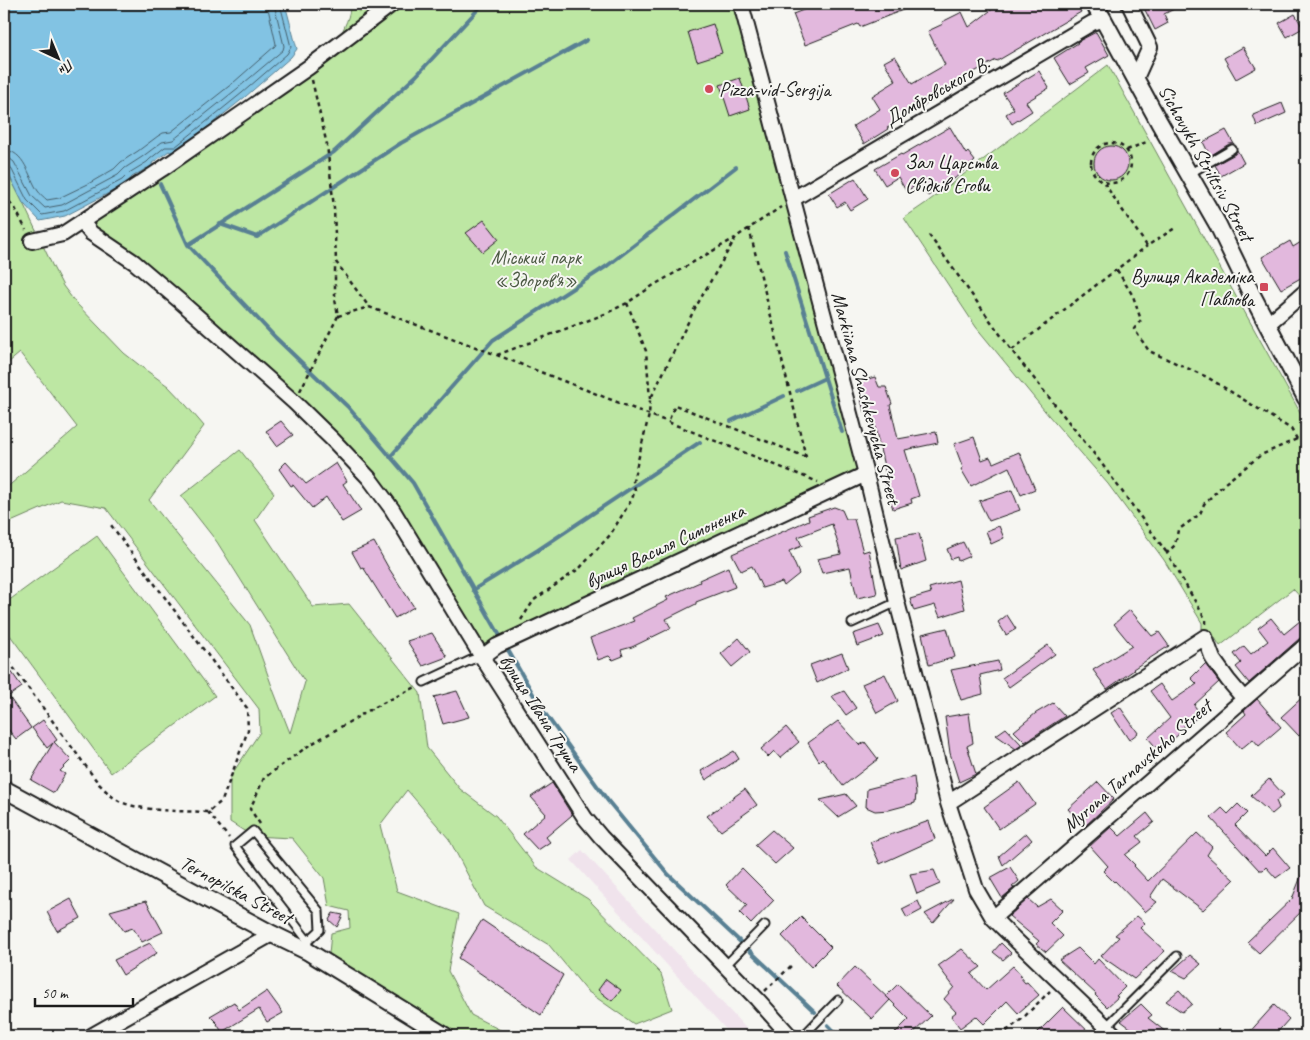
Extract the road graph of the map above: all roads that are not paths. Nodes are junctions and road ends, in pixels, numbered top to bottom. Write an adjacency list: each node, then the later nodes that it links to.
1 (392, 4): 10 (street)
2 (741, 4): 9 (street, Markiiana Shashkevycha Street)
3 (1094, 4): 5 (street, Sichovykh Striltsiv Street)
4 (1130, 4): 6 (street)
5 (1103, 19): 6 (street, Sichovykh Striltsiv Street); 9 (street, Домбровського В.)
6 (1136, 78): 8 (street, Sichovykh Striltsiv Street)
7 (1232, 149): 8 (lane)
8 (1188, 174): 13 (street, Sichovykh Striltsiv Street)
9 (792, 199): 15 (street, Markiiana Shashkevycha Street)
10 (82, 222): 11 (street); 19 (street, вулиця Івана Труша)
11 (32, 241)
12 (1306, 291): 13 (street)
13 (1268, 324): 14 (street, Sichovykh Striltsiv Street)
14 (1306, 398)
15 (866, 474): 16 (street, Markiiana Shashkevycha Street); 19 (street, вулиця Василя Симоненка)
16 (897, 602): 17 (lane); 23 (street, Markiiana Shashkevycha Street)
17 (852, 623)
18 (1306, 645): 21 (street, Myrona Tarnavskoho Street)
19 (482, 657): 20 (lane); 29 (street, вулиця Івана Труша)
20 (424, 682)
21 (1244, 699): 23 (street); 24 (street, Myrona Tarnavskoho Street)
22 (4, 788): 26 (street, Ternopilska Street)
23 (948, 803): 24 (street, Markiiana Shashkevycha Street)
24 (993, 918): 31 (street, Markiiana Shashkevycha Street)
25 (766, 925): 29 (lane)
26 (272, 934): 27 (street, Ternopilska Street); 32 (street)
27 (307, 946): 27 (lane); 33 (street, Ternopilska Street)
28 (1177, 956): 31 (lane)
29 (725, 966): 34 (street, вулиця Івана Труша)
30 (838, 1000): 35 (lane)
31 (1111, 1032)
32 (91, 1036)
33 (445, 1036)
34 (790, 1036)
35 (803, 1036)

